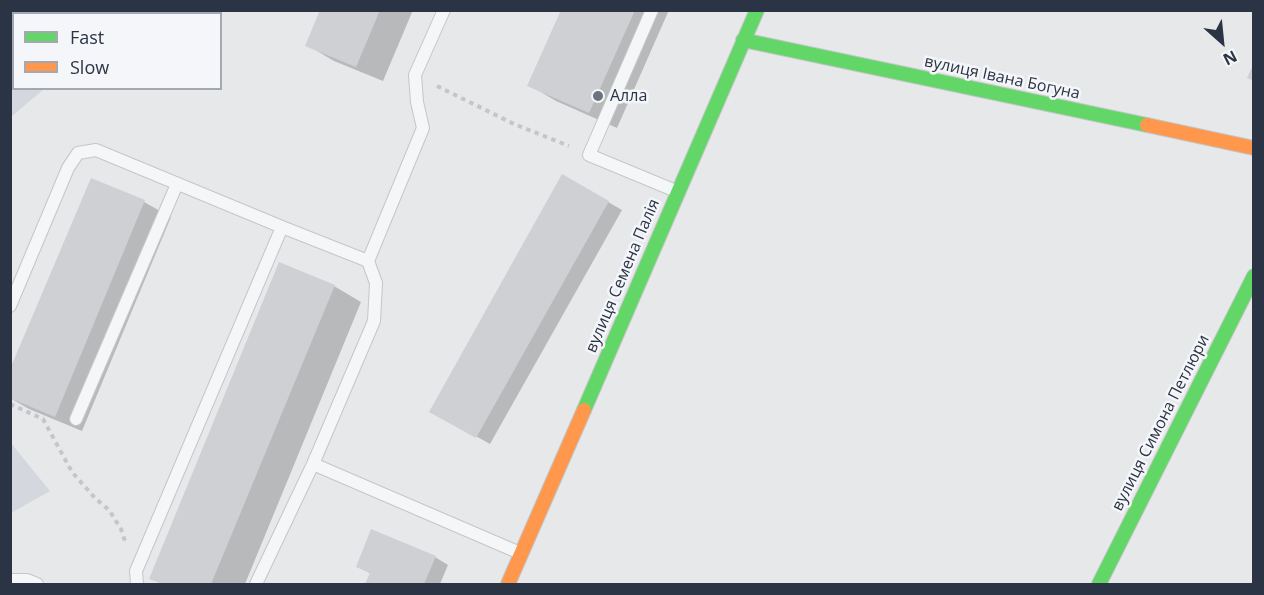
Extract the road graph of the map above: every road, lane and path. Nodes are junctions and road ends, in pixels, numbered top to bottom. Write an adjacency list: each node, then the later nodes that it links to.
1 (444, 10): 5 (lane)
2 (652, 10): 7 (lane)
3 (757, 10): 4 (street, вулиця Семена Палія)
4 (743, 40): 6 (street, вулиця Івана Богуна); 9 (street, вулиця Семена Палія)
5 (415, 75): 7 (path); 11 (lane)
6 (1254, 148)
7 (589, 155): 9 (lane)
8 (177, 184): 10 (lane); 13 (lane); 15 (lane)
9 (678, 192): 17 (street, вулиця Семена Палія)
10 (282, 227): 11 (lane); 18 (lane)
11 (368, 261): 16 (lane)
12 (1254, 276): 24 (street, вулиця Симона Петлюри)
13 (10, 306)
14 (10, 404): 18 (path)
15 (76, 419)
16 (313, 464): 17 (lane); 22 (lane)
17 (521, 554): 23 (street, вулиця Семена Палія)
18 (136, 571): 21 (lane)
19 (10, 580): 20 (lane)
20 (37, 585)
21 (137, 585)
22 (256, 585)
23 (508, 585)
24 (1099, 585)

